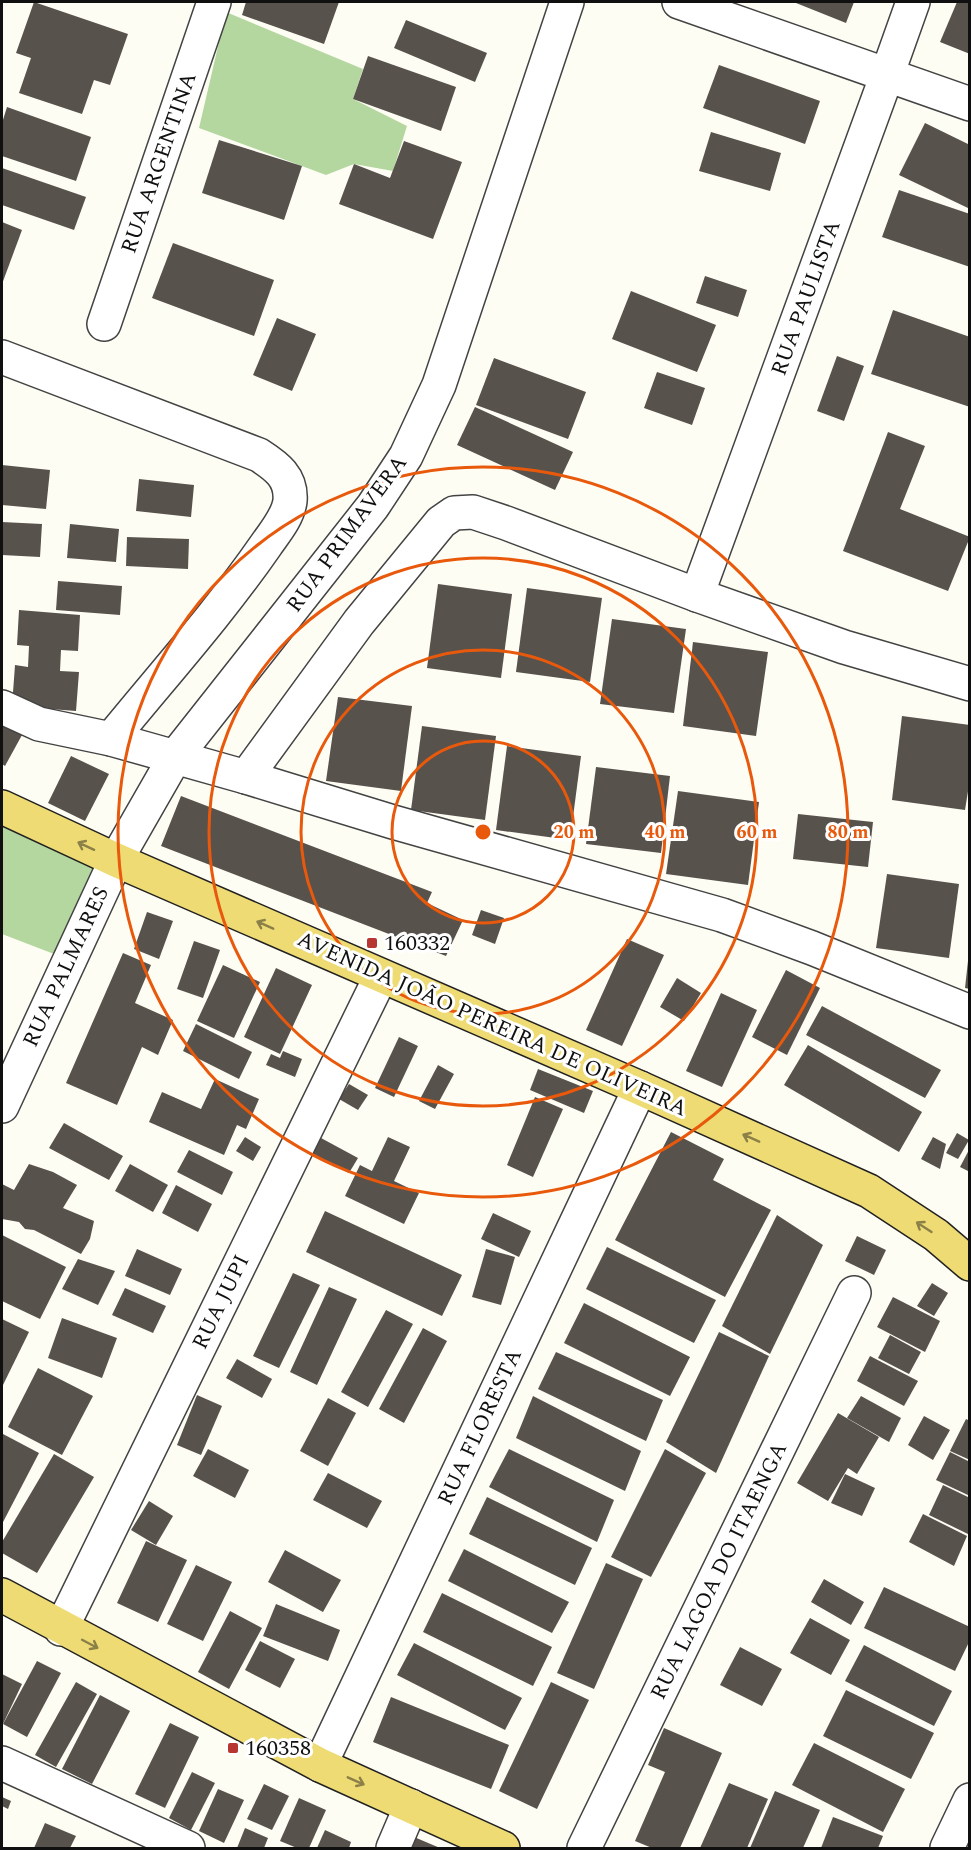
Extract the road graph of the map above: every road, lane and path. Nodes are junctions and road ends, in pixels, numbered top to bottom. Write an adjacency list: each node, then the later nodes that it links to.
1 (214, 2): 7 (street, RUA ARGENTINA)
2 (567, 2): 13 (street, RUA PRIMAVERA)
3 (679, 2): 5 (street)
4 (912, 2): 5 (street, RUA PAULISTA)
5 (887, 75): 6 (street); 9 (street, RUA PAULISTA)
6 (969, 104)
7 (104, 324)
8 (2, 357): 12 (street)
9 (697, 595): 10 (street); 14 (street)
10 (969, 684)
11 (2, 707): 12 (street)
12 (111, 740): 13 (street)
13 (175, 757): 14 (street); 16 (street, RUA PRIMAVERA)
14 (246, 777): 18 (street)
15 (2, 807): 16 (main road, AVENIDA JOÃO PEREIRA DE OLIVEIRA, one-way to 15)
16 (116, 860): 17 (main road, AVENIDA JOÃO PEREIRA DE OLIVEIRA, one-way to 16); 20 (street, RUA PALMARES)
17 (381, 976): 19 (main road, AVENIDA JOÃO PEREIRA DE OLIVEIRA); 24 (street, RUA JUPI)
18 (969, 1011)
19 (640, 1088): 21 (main road, AVENIDA JOÃO PEREIRA DE OLIVEIRA, one-way to 19); 26 (street, RUA FLORESTA)
20 (2, 1106)
21 (969, 1264)
22 (854, 1293): 32 (street, RUA LAGOA DO ITAENGA)
23 (2, 1595): 24 (main road)
24 (62, 1629): 26 (main road, one-way to 26)
25 (2, 1763): 29 (street)
26 (320, 1765): 28 (main road, one-way to 28)
27 (969, 1800): 33 (street)
28 (411, 1806): 30 (street); 31 (main road)
29 (188, 1848)
30 (393, 1848)
31 (504, 1848)
32 (584, 1848)
33 (946, 1848)

